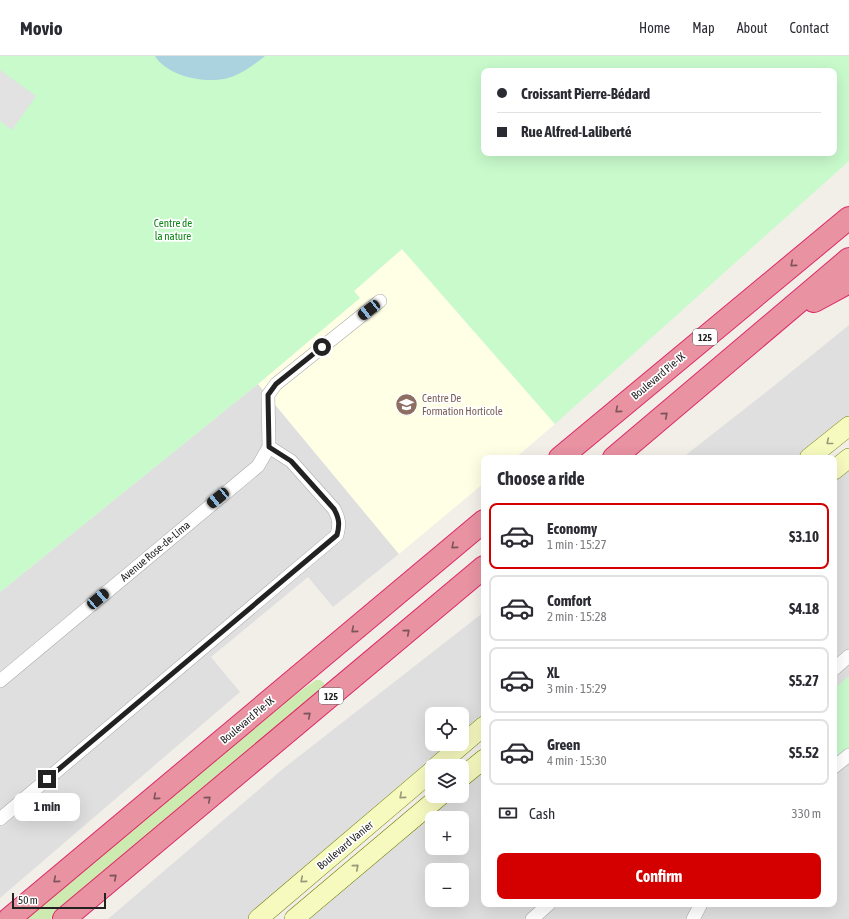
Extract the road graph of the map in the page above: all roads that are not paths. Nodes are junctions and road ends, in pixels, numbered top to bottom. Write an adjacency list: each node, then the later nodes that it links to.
1 (849, 218): 8 (highway, Boulevard Pie-IX / 125, one-way to 8)
2 (849, 259): 5 (highway)
3 (849, 282): 5 (highway)
4 (380, 301): 7 (street)
5 (773, 324): 9 (highway, one-way to 5)
6 (849, 426): 10 (street, one-way to 10)
7 (269, 447): 17 (street, Avenue Rose-de-Lima); 26 (street)
8 (564, 455)
9 (618, 455)
10 (813, 455)
11 (849, 458): 12 (street)
12 (837, 468)
13 (481, 524): 29 (highway, Boulevard Pie-IX, one-way to 29)
14 (481, 570): 30 (highway, 125, one-way to 14)
15 (849, 656): 16 (street)
16 (837, 666)
17 (0, 681)
18 (481, 729): 20 (street)
19 (849, 755): 22 (street)
20 (445, 759)
21 (481, 761): 23 (street)
22 (837, 765)
23 (469, 771)
24 (425, 776): 31 (street, Boulevard Vanier, one-way to 31)
25 (432, 803): 32 (street, one-way to 25)
26 (0, 819)
27 (546, 907): 33 (street)
28 (699, 907): 34 (street)
29 (9, 919)
30 (64, 919)
31 (258, 919)
32 (294, 919)
33 (532, 919)
34 (693, 919)

